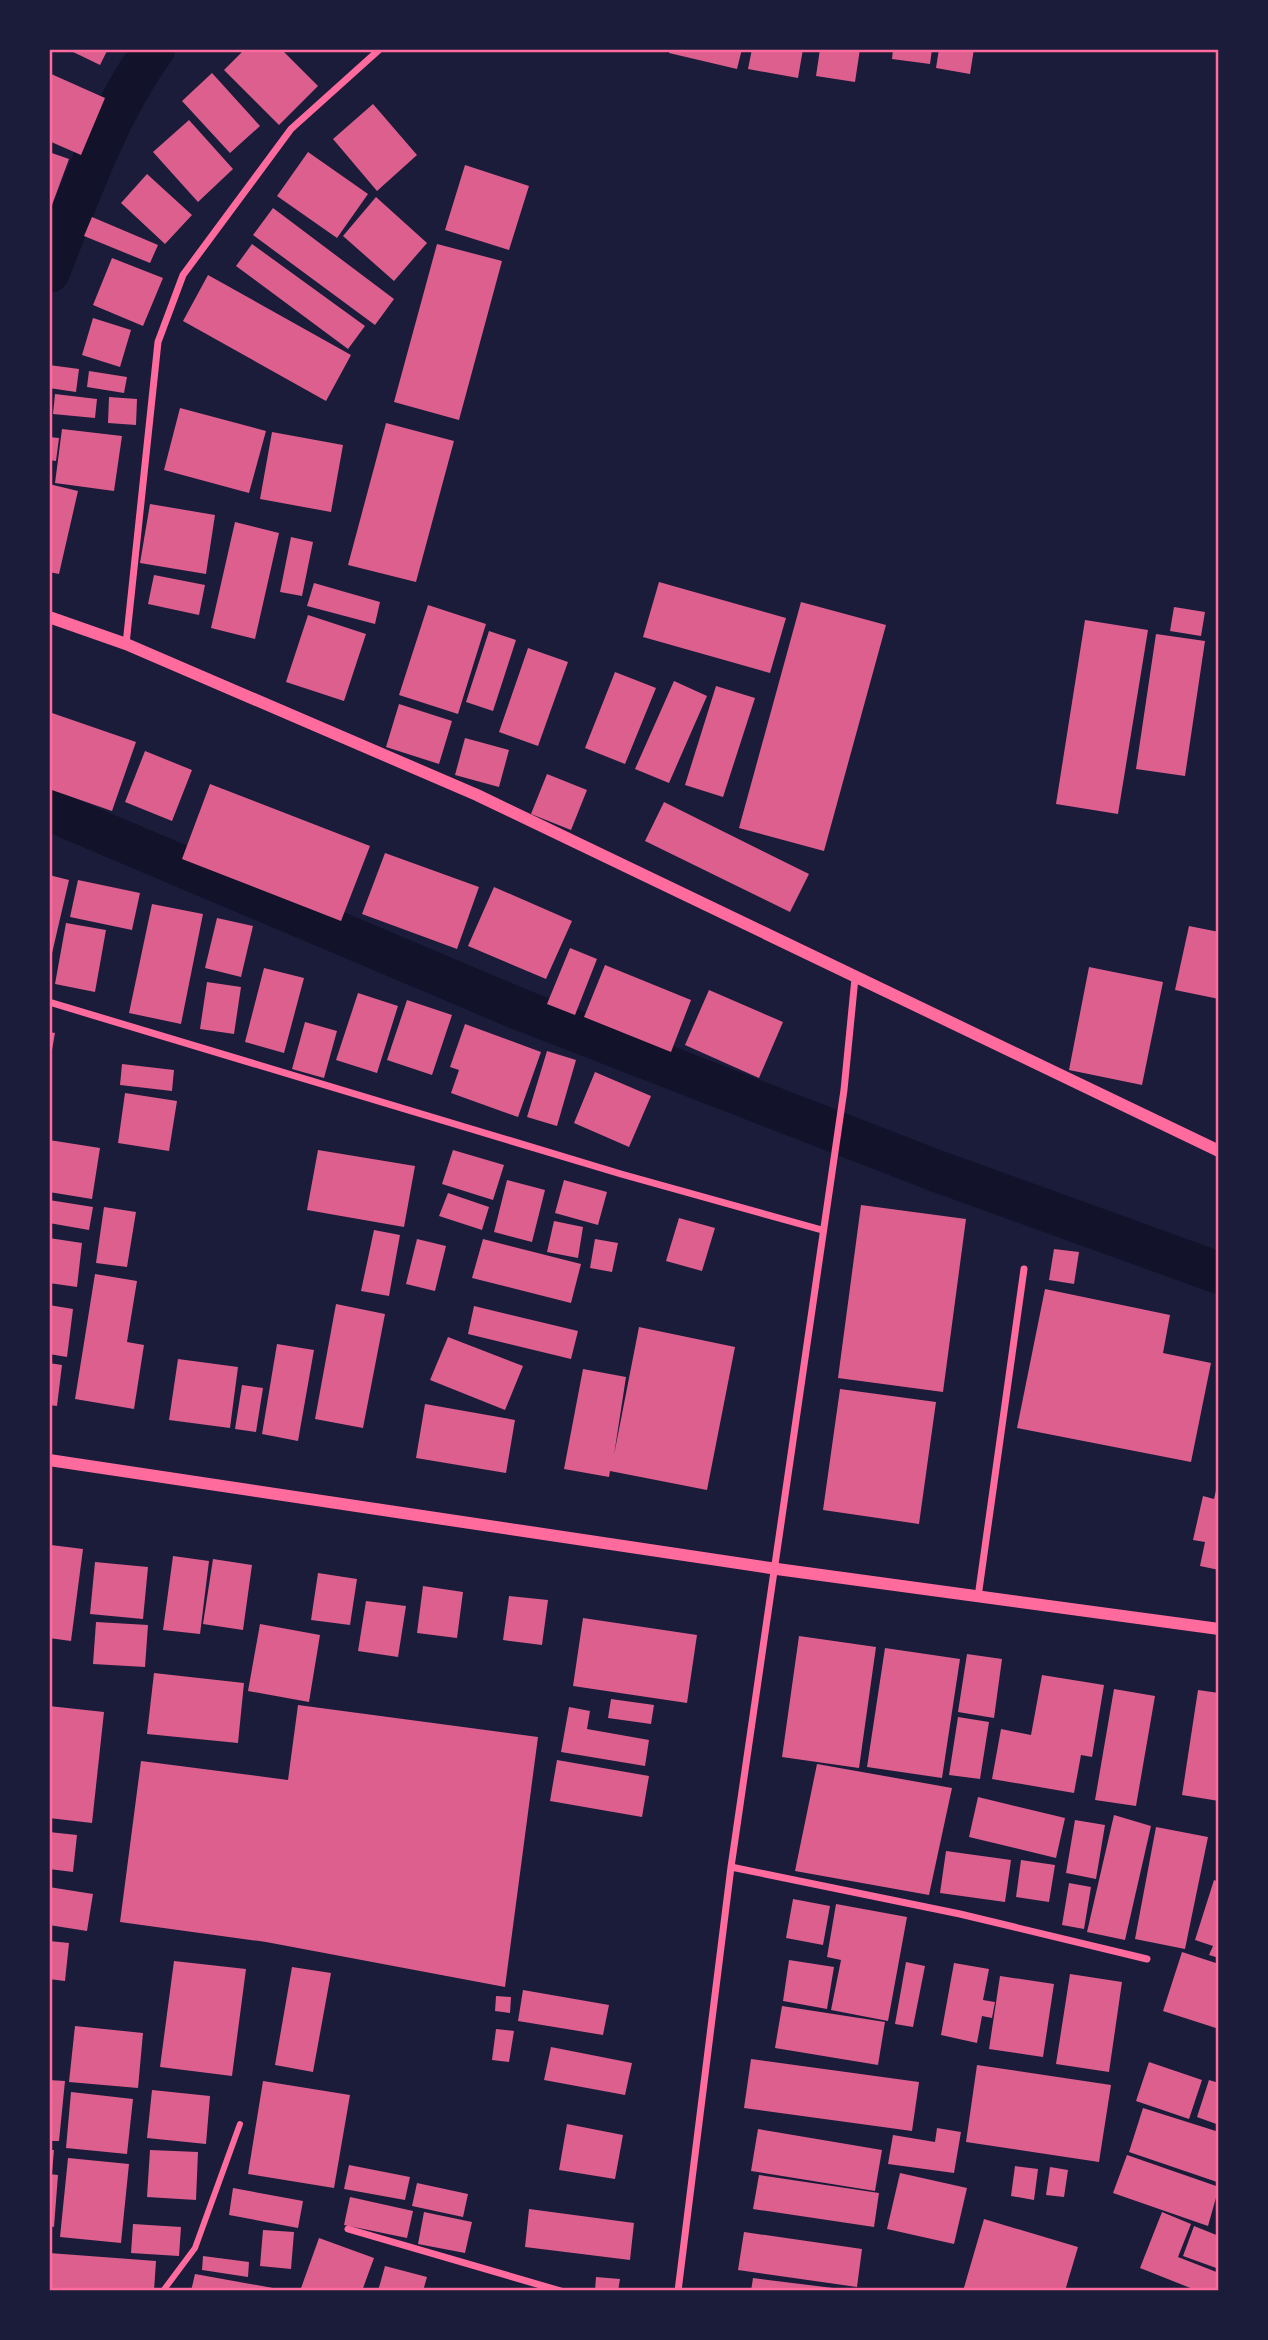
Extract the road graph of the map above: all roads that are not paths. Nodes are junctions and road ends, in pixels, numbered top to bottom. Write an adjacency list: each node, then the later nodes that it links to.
1 (380, 49): 3 (street)
2 (49, 617): 3 (street)
3 (126, 643): 4 (street)
4 (855, 978): 6 (street); 7 (street)
5 (49, 1002): 7 (street)
6 (1219, 1151)
7 (822, 1230): 10 (street)
8 (1024, 1269): 11 (street)
9 (49, 1460): 10 (street)
10 (777, 1569): 11 (street); 13 (street)
11 (978, 1597): 12 (street)
12 (1219, 1629)
13 (731, 1867): 14 (street); 19 (street)
14 (1147, 1959)
15 (240, 2124): 17 (street)
16 (348, 2229): 18 (street)
17 (163, 2291)
18 (561, 2291)
19 (678, 2291)

